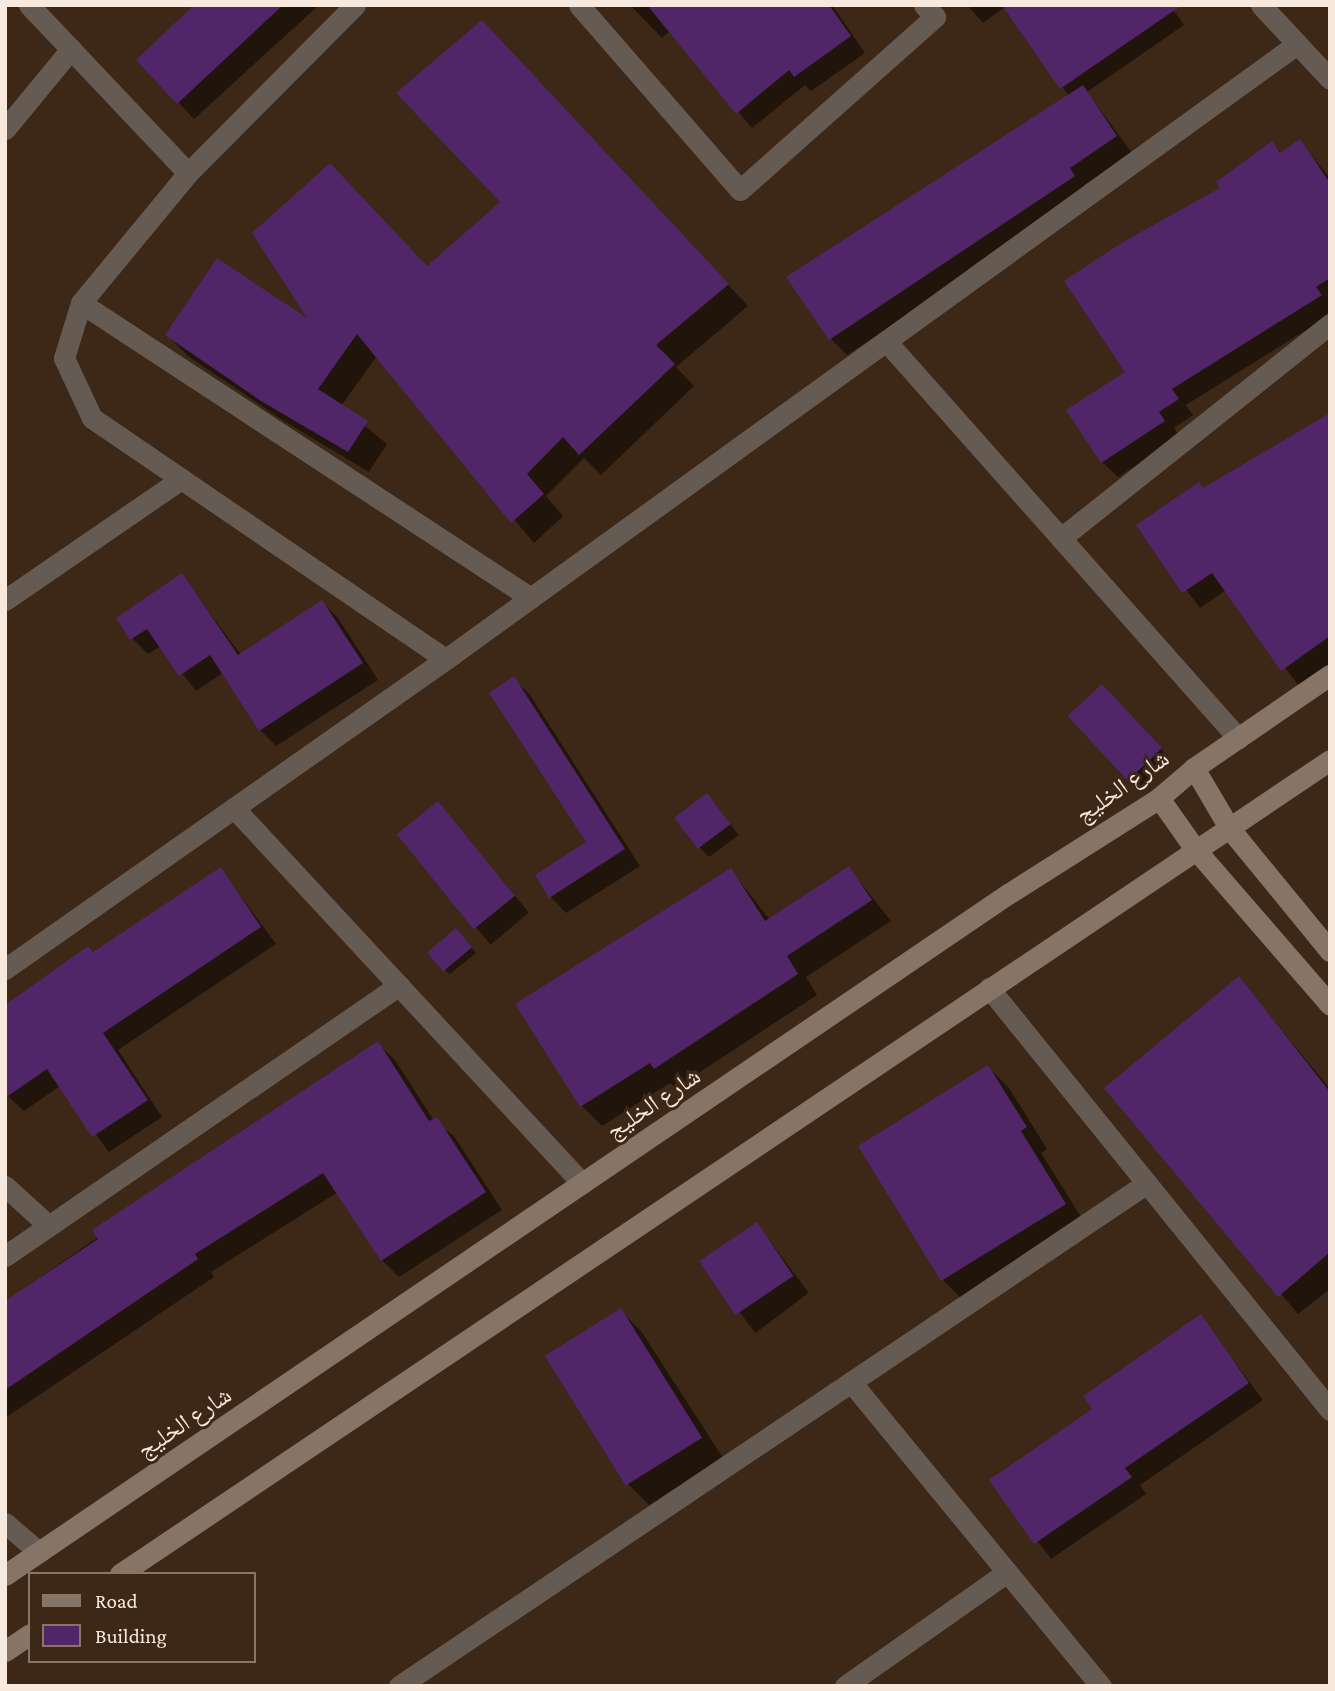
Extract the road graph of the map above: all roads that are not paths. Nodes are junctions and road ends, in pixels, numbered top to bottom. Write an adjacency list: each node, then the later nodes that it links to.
1 (29, 5): 7 (street)
2 (355, 5): 10 (street)
3 (579, 5): 4 (street)
4 (924, 5)
5 (1261, 5): 6 (street)
6 (1297, 44): 8 (street); 13 (street)
7 (71, 48): 9 (street); 10 (street)
8 (1330, 79)
9 (5, 129)
10 (188, 173): 11 (street)
11 (81, 303): 14 (street); 16 (street)
12 (1330, 324): 15 (street)
13 (886, 341): 15 (street); 16 (street)
14 (181, 479): 17 (street); 18 (street)
15 (1061, 538): 20 (street)
16 (531, 598): 18 (street)
17 (5, 600)
18 (445, 659): 24 (street)
19 (1330, 676): 20 (street, شارع الخليج)
20 (1238, 738): 22 (street, شارع الخليج)
21 (1330, 760): 25 (street)
22 (1194, 768): 23 (street, شارع الخليج); 25 (street)
23 (1158, 798): 26 (street); 32 (street, شارع الخليج)
24 (234, 808): 28 (street); 29 (street)
25 (1230, 830): 26 (street); 27 (street)
26 (1195, 849): 30 (street); 31 (street)
27 (1330, 951)
28 (5, 969)
29 (398, 985): 32 (street); 35 (street)
30 (989, 988): 33 (street); 41 (street)
31 (1330, 1005)
32 (582, 1183): 40 (street, شارع الخليج)
33 (1147, 1183): 37 (street); 38 (street)
34 (5, 1186): 35 (street)
35 (49, 1226): 36 (street)
36 (5, 1256)
37 (851, 1382): 42 (street); 46 (street)
38 (1330, 1410)
39 (5, 1523): 40 (street)
40 (39, 1552): 43 (street, شارع الخليج)
41 (123, 1572)
42 (1007, 1572): 47 (street); 48 (street)
43 (5, 1574)
44 (28, 1635): 45 (street)
45 (5, 1651)
46 (399, 1686)
47 (845, 1686)
48 (1101, 1686)

